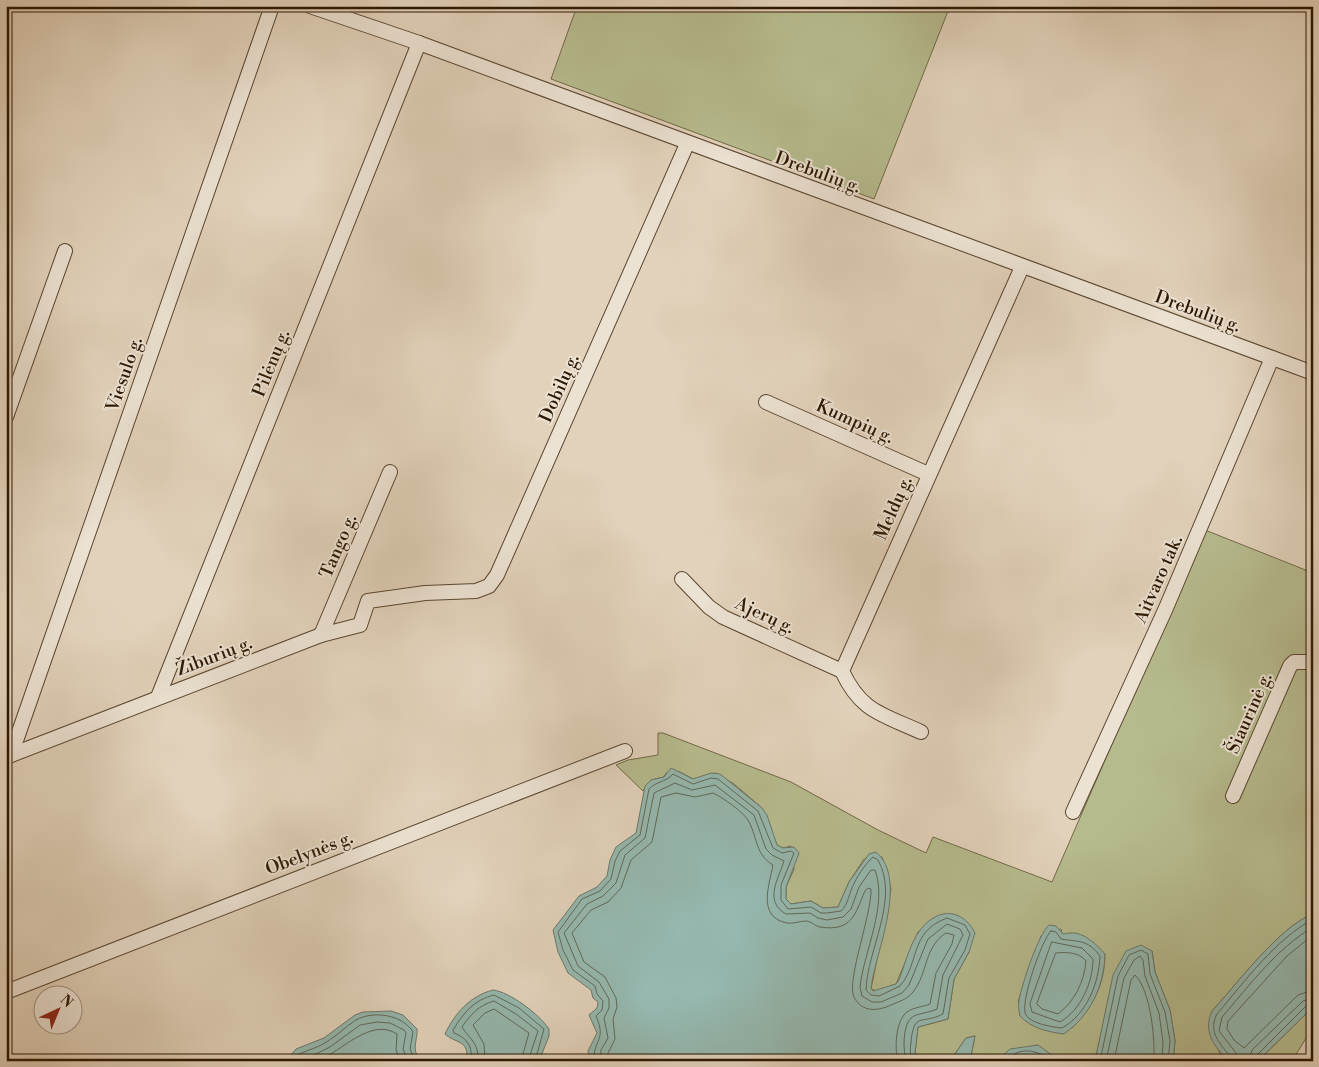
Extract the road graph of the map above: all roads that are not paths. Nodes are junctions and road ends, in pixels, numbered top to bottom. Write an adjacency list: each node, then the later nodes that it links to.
1 (272, 6): 21 (street, Viesulo g.)
2 (310, 6): 3 (street, Drebulių g.)
3 (419, 43): 4 (street, Drebulių g.); 18 (street, Pilėnų g.)
4 (687, 144): 6 (street, Drebulių g.); 14 (street, Dobilų g.)
5 (65, 251): 10 (street)
6 (1022, 267): 7 (street, Drebulių g.); 12 (street, Meldų g.)
7 (1272, 358): 8 (street, Drebulių g.); 23 (street, Aitvaro tak.)
8 (1313, 373)
9 (766, 402): 12 (street, Kumpių g.)
10 (6, 417)
11 (390, 472): 15 (street, Tango g.)
12 (928, 474): 17 (street, Meldų g.)
13 (682, 579): 17 (street, Ajerų g.)
14 (425, 592): 15 (street, Žiburių g.)
15 (321, 635): 18 (street, Žiburių g.)
16 (1313, 662): 22 (street, Šiaurinė g.)
17 (842, 671): 19 (street)
18 (158, 697): 21 (street, Žiburių g.)
19 (921, 732)
20 (625, 751): 24 (street, Obelynės g.)
21 (8, 756)
22 (1233, 796)
23 (1073, 812)
24 (6, 992)

